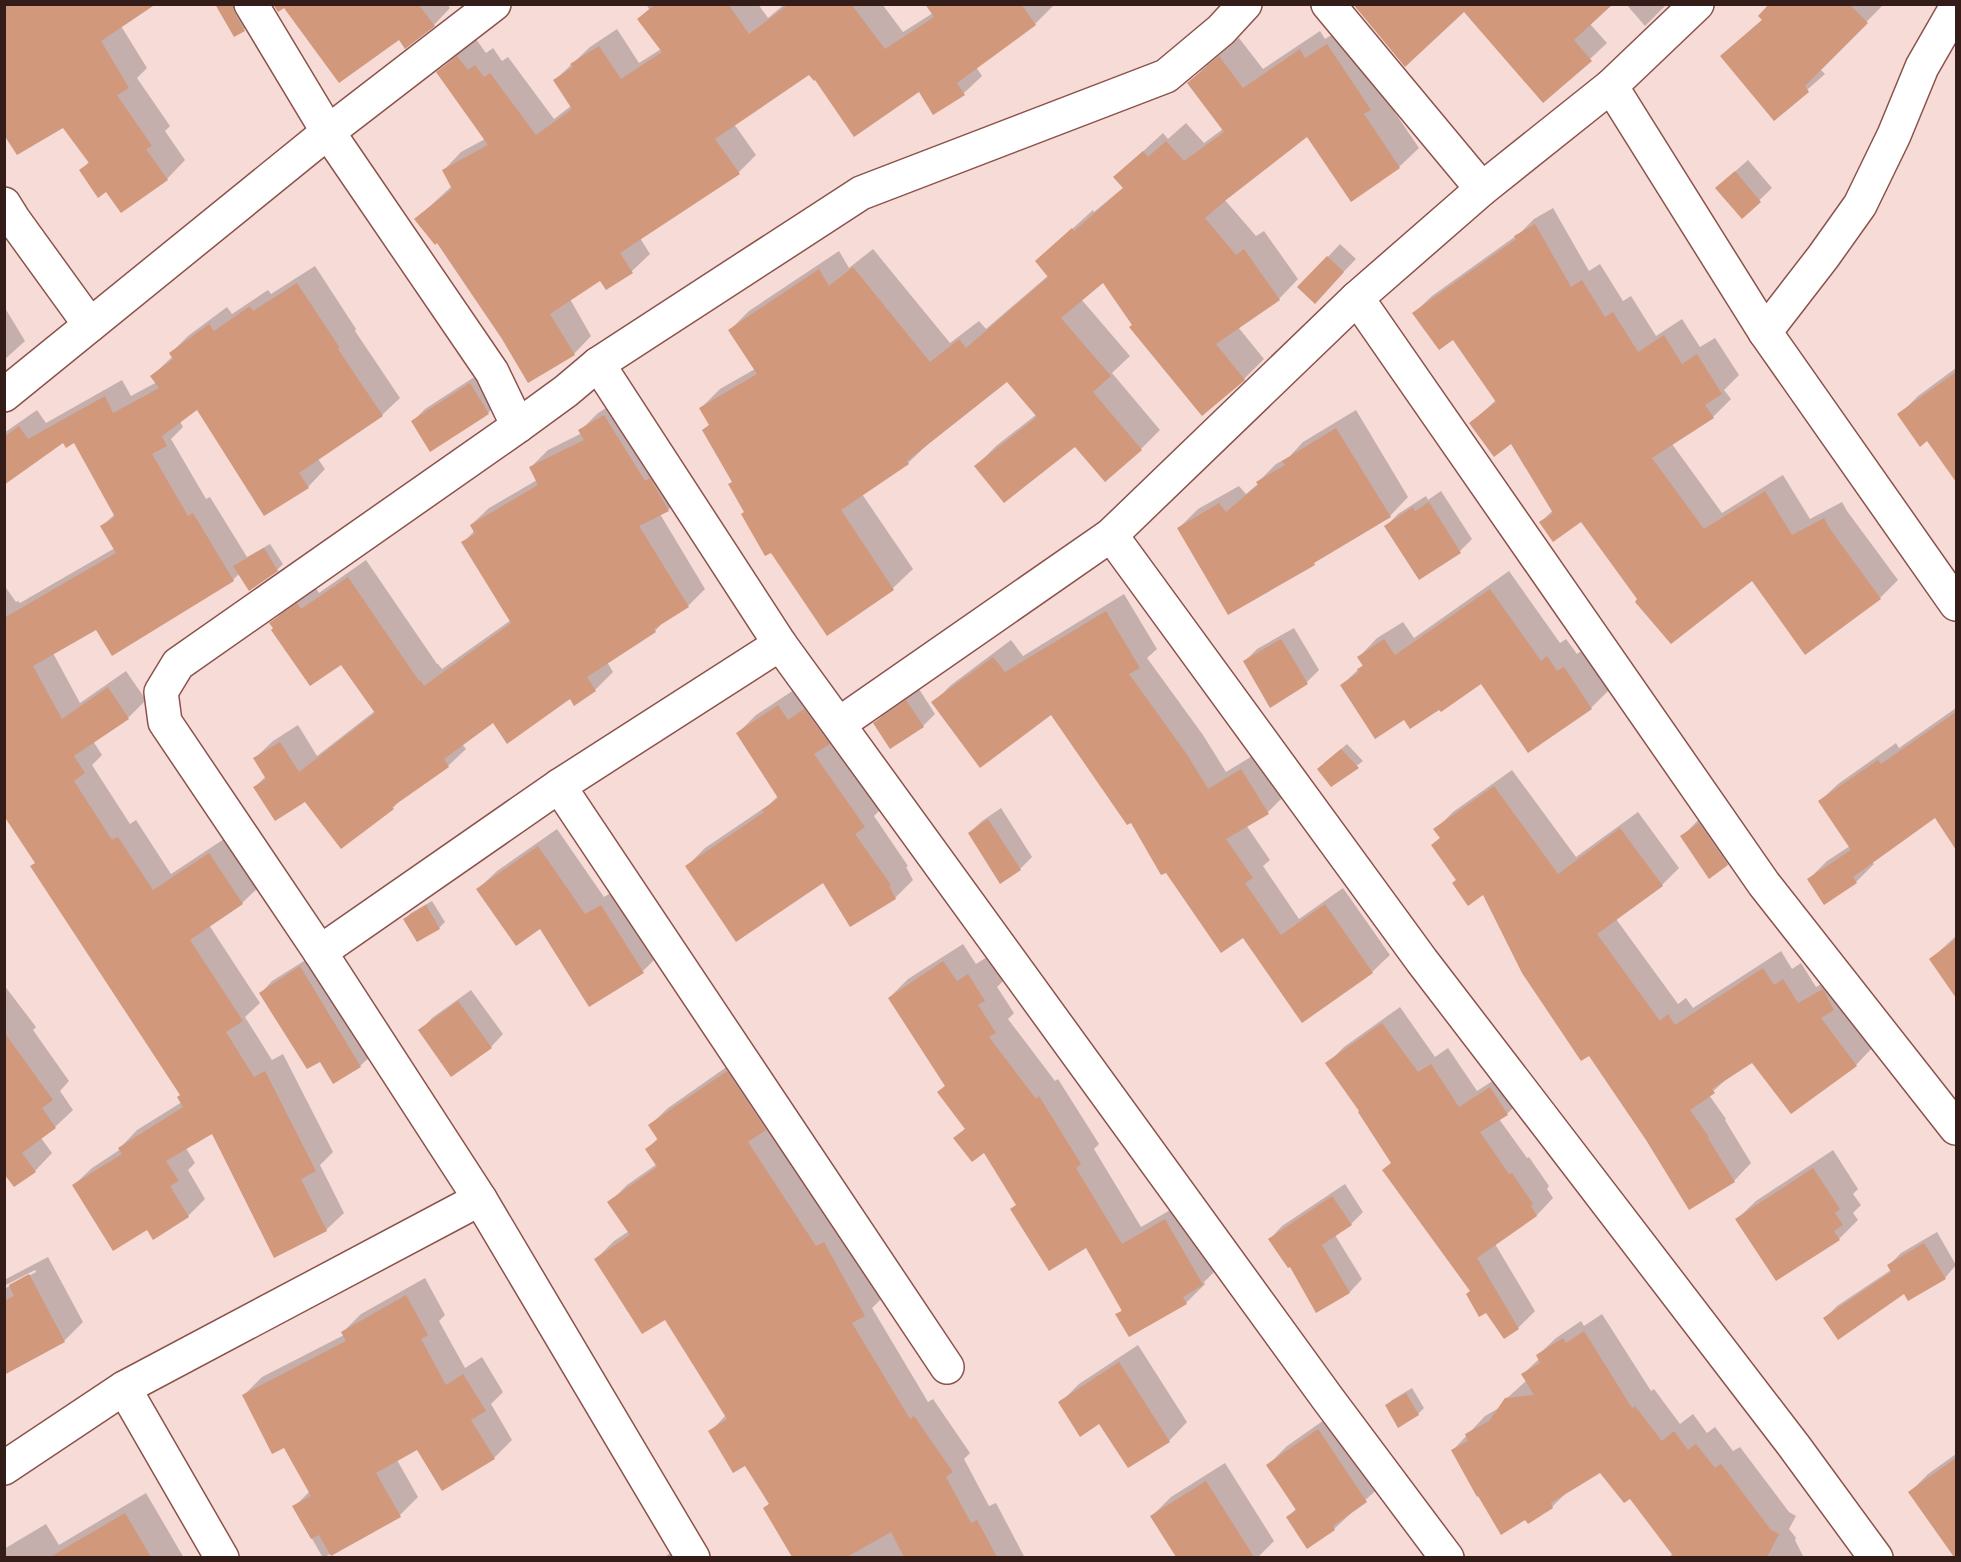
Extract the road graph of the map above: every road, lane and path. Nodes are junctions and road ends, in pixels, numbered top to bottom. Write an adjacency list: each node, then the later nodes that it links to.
1 (251, 4): 8 (street)
2 (494, 4): 8 (street)
3 (1245, 4): 14 (street)
4 (1328, 4): 9 (street)
5 (1697, 4): 7 (street)
6 (1952, 12): 13 (street)
7 (1611, 86): 9 (street); 13 (street)
8 (328, 132): 12 (street); 16 (street)
9 (1482, 189): 11 (street)
10 (8, 217): 12 (street)
11 (1357, 298): 17 (street); 23 (street)
12 (90, 325): 15 (street)
13 (1765, 332): 18 (street)
14 (598, 364): 16 (street); 19 (street)
15 (4, 395)
16 (518, 426): 22 (street)
17 (1111, 534): 20 (street); 31 (street)
18 (1956, 604)
19 (780, 644): 20 (street); 21 (street)
20 (839, 724): 30 (street)
21 (559, 786): 22 (street); 25 (street)
22 (320, 952): 24 (street)
23 (1956, 1128)
24 (480, 1199): 26 (street); 29 (street)
25 (948, 1367)
26 (124, 1388): 27 (street); 28 (street)
27 (4, 1468)
28 (222, 1557)
29 (693, 1557)
30 (1447, 1557)
31 (1876, 1557)

